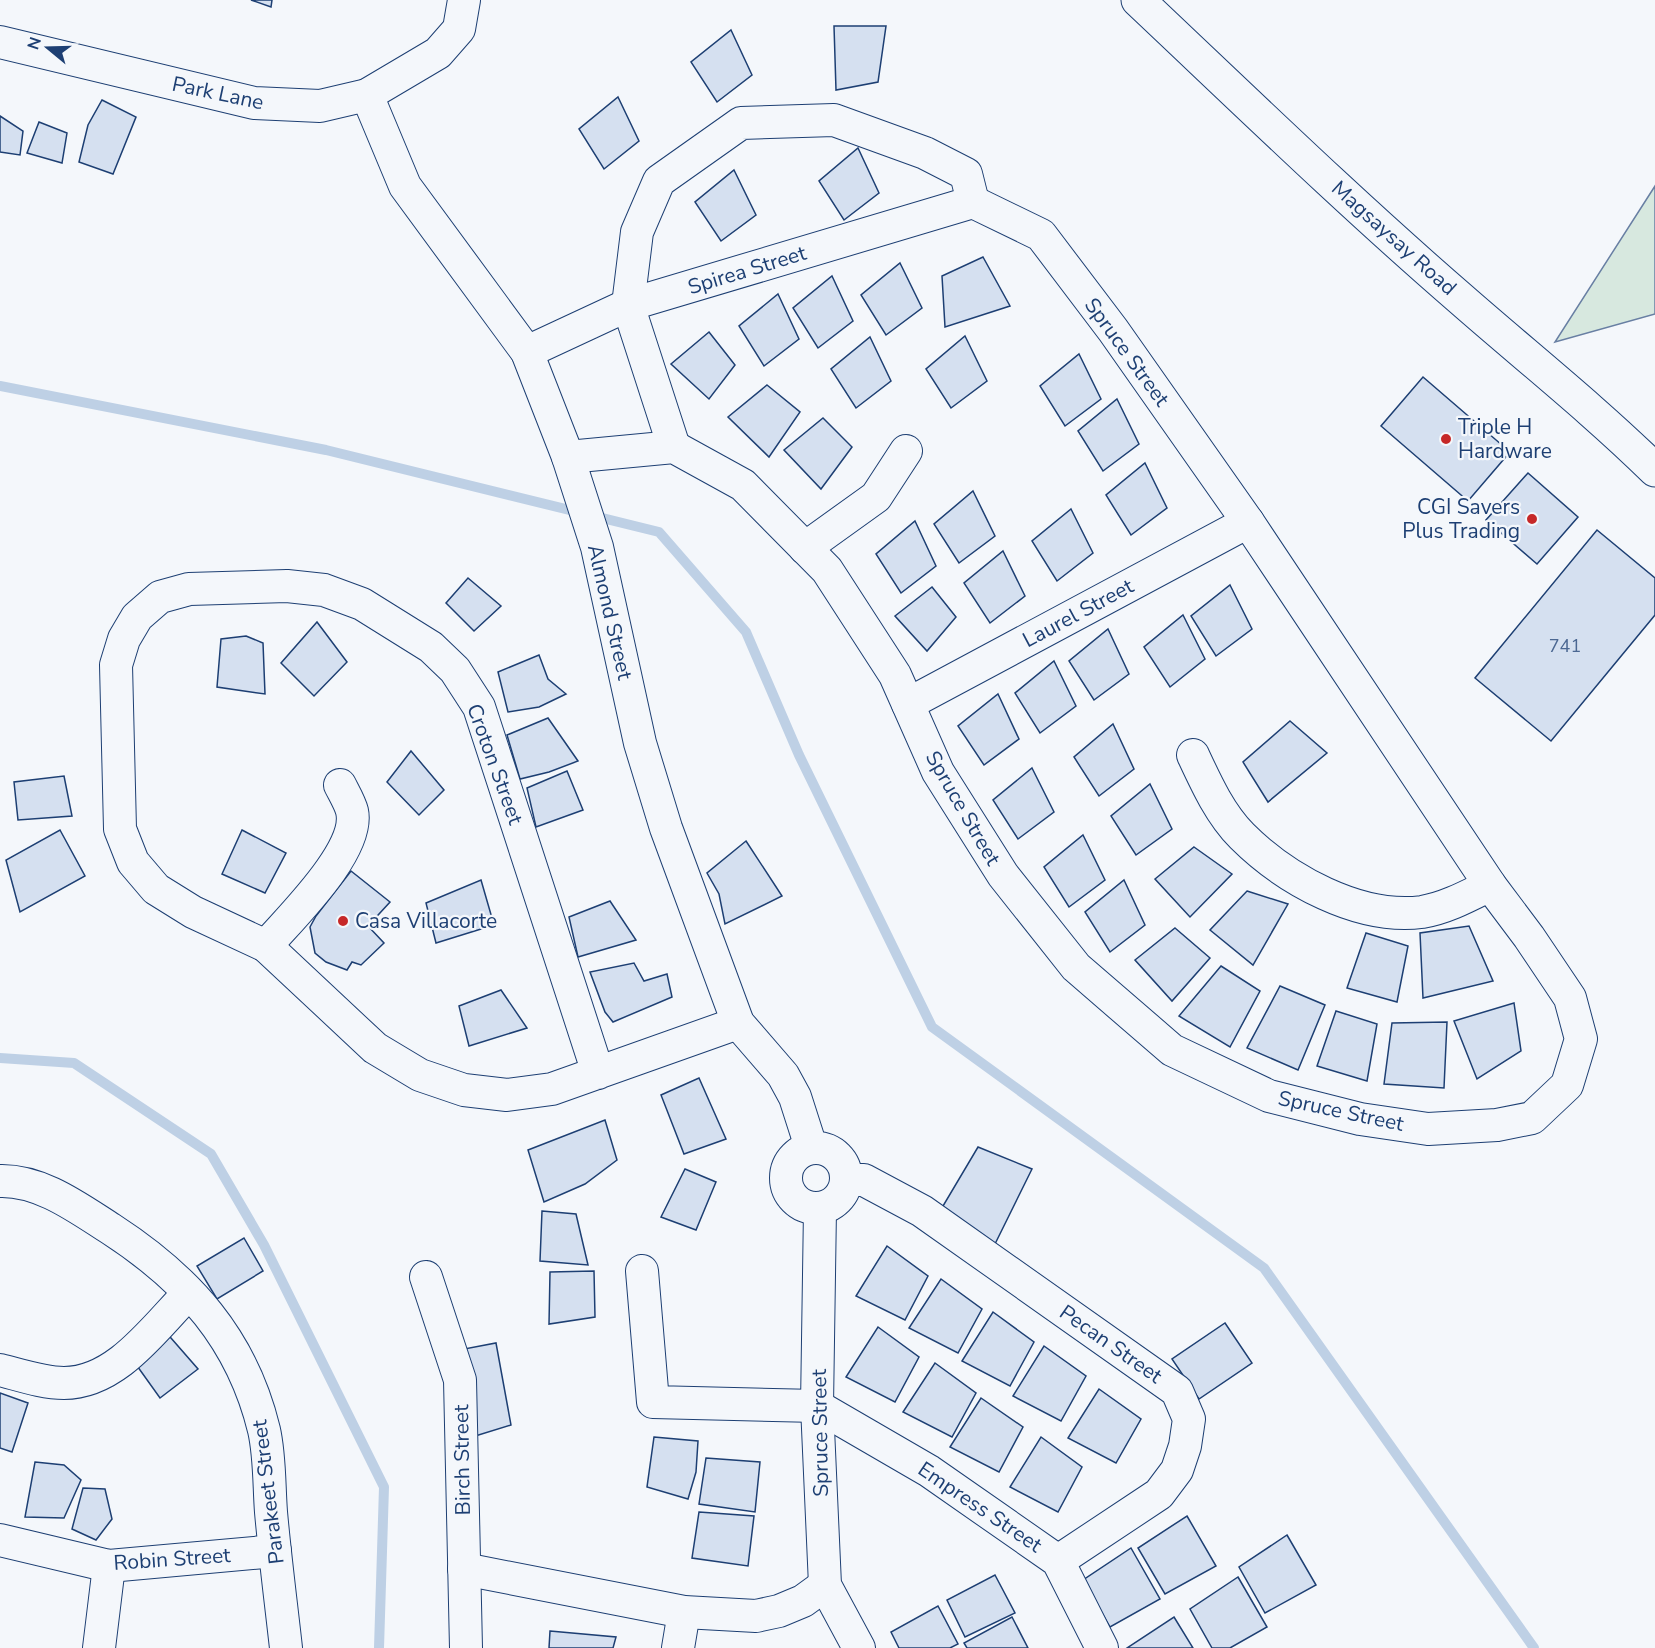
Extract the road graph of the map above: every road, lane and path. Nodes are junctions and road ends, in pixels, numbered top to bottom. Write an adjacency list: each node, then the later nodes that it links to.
1 (464, 0): 4 (street, Park Lane)
2 (1138, 0): 11 (main road, Magsaysay Road)
3 (0, 42): 4 (street, Park Lane)
4 (367, 95): 7 (street, Almond Street)
5 (973, 202): 6 (street, Spirea Street); 6 (street); 12 (street, Spruce Street)
6 (628, 305): 7 (street, Spirea Street); 8 (street)
7 (527, 352): 10 (street, Almond Street)
8 (674, 447): 10 (street); 13 (street, Spruce Street)
9 (906, 451): 13 (street)
10 (568, 457): 19 (street, Almond Street)
11 (1655, 470)
12 (1248, 522): 14 (street, Laurel Street); 17 (street, Spruce Street)
13 (805, 548): 14 (street, Spruce Street)
14 (908, 704): 17 (street, Spruce Street)
15 (1193, 755): 17 (street)
16 (340, 786): 18 (street)
17 (1490, 885)
18 (266, 946): 20 (street, Croton Street); 20 (street, Croton Street)
19 (738, 1023): 20 (street, Croton Street); 21 (street, Almond Street)
20 (598, 1073)
21 (811, 1148): 22 (street); 24 (street)
22 (846, 1180): 24 (street); 32 (street, Pecan Street)
23 (0, 1181): 27 (street, Parakeet Street)
24 (820, 1209): 29 (street, Spruce Street)
25 (642, 1271): 29 (street)
26 (426, 1277): 34 (street, Birch Street)
27 (189, 1293): 28 (street); 31 (street, Parakeet Street)
28 (0, 1370)
29 (817, 1406): 32 (street, Empress Street); 35 (street, Spruce Street)
30 (0, 1540): 33 (street, Robin Street)
31 (275, 1551): 33 (street, Robin Street); 38 (street, Parakeet Street)
32 (1058, 1561): 42 (street, Empress Street)
33 (110, 1566): 37 (street)
34 (464, 1569): 36 (street); 39 (street, Birch Street)
35 (825, 1585): 36 (street); 41 (street, Spruce Street)
36 (684, 1612): 40 (street)
37 (99, 1648)
38 (286, 1648)
39 (466, 1648)
40 (678, 1648)
41 (859, 1648)
42 (1102, 1648)

